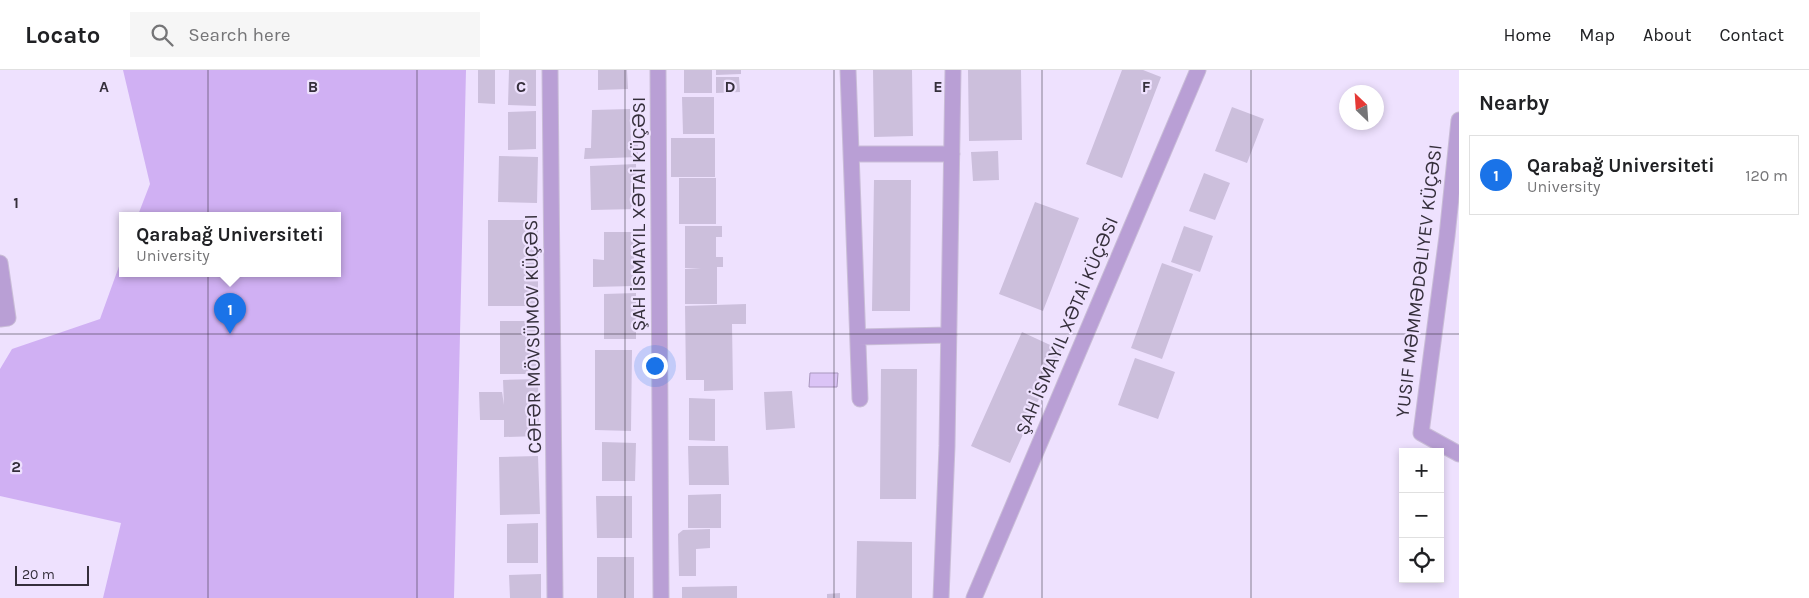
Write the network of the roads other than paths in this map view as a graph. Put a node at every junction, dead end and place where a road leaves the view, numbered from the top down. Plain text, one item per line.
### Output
1 (550, 70) edge
2 (658, 70) edge
3 (848, 70) edge
4 (953, 70) edge
5 (1198, 70) edge
6 (1459, 120) edge
7 (851, 154) junction
8 (952, 154) junction
9 (0, 263) edge
10 (0, 319) edge
11 (949, 335) junction
12 (858, 337) junction
13 (860, 399) dead end
14 (1459, 454) edge
15 (555, 598) edge
16 (661, 598) edge
17 (941, 598) edge
18 (974, 598) edge

1 - 15 street, CƏFƏR MÖVSÜMOV KÜÇƏSI
2 - 16 street, ŞAH İSMAYIL XƏTAİ KÜÇƏSI
3 - 7 street
4 - 8 street
5 - 18 street, ŞAH İSMAYIL XƏTAİ KÜÇƏSI
6 - 14 street, YUSIF MƏMMƏDƏLIYEV KÜÇƏSI
7 - 8 street
7 - 12 street
8 - 11 street
9 - 10 street
11 - 12 street
11 - 17 street
12 - 13 street

